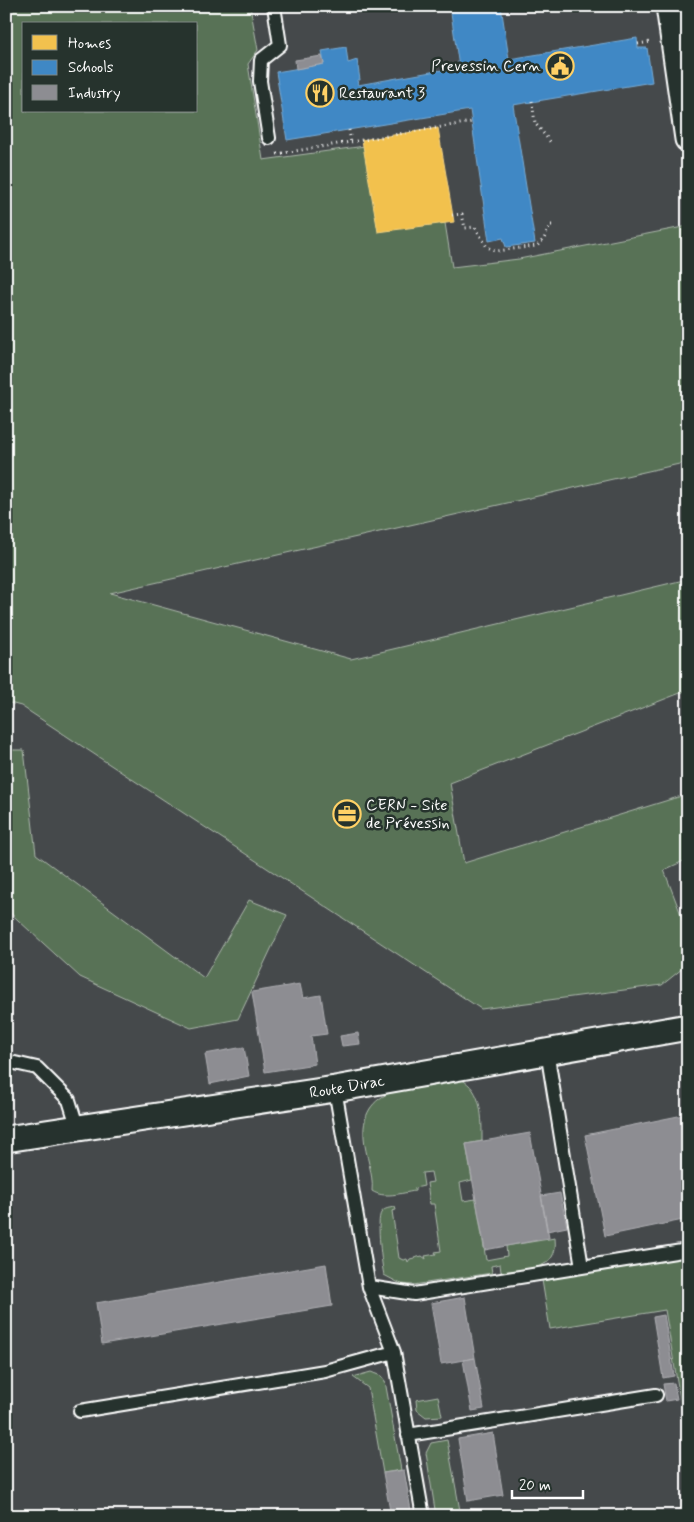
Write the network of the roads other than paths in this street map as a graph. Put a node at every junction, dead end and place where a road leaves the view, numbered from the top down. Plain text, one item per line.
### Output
1 (274, 6) edge
2 (669, 6) edge
3 (269, 138) road end
4 (688, 139) edge
5 (688, 1027) edge
6 (547, 1051) junction
7 (6, 1061) edge
8 (335, 1089) junction
9 (78, 1129) junction
10 (6, 1140) edge
11 (688, 1250) edge
12 (582, 1267) junction
13 (369, 1288) junction
14 (394, 1352) junction
15 (656, 1395) dead end
16 (80, 1411) dead end
17 (408, 1435) junction
18 (423, 1516) edge

1 - 3 lane
2 - 4 street
5 - 6 street, Route Dirac
6 - 8 street, Route Dirac
6 - 12 lane
7 - 9 lane
8 - 9 street, Route Dirac
8 - 13 lane
9 - 10 street, Route Dirac
11 - 12 lane
12 - 13 lane
13 - 14 lane
14 - 16 lane
14 - 17 lane
15 - 17 lane
17 - 18 lane

